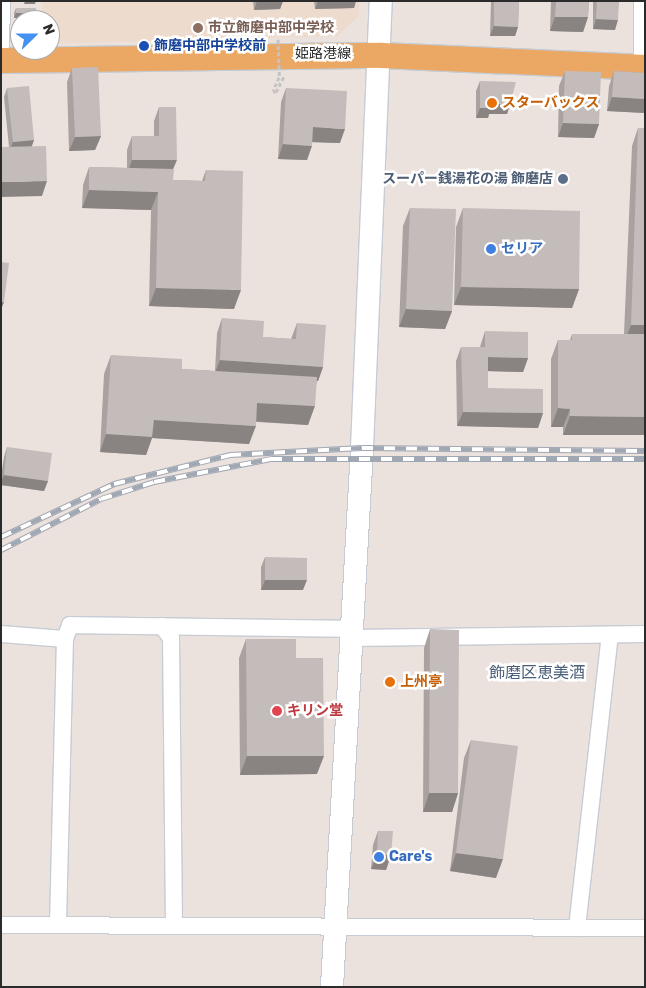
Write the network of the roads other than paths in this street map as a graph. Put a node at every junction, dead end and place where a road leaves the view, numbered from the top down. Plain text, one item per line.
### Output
1 (2, 1) edge
2 (380, 1) edge
3 (642, 1) edge
4 (1, 46) edge
5 (381, 54) junction
6 (1, 60) edge
7 (643, 67) edge
8 (162, 626) junction
9 (1, 634) edge
10 (353, 634) junction
11 (645, 634) edge
12 (610, 635) junction
13 (66, 640) junction
14 (58, 924) junction
15 (174, 924) junction
16 (1, 925) edge
17 (335, 925) junction
18 (578, 928) junction
19 (645, 928) edge
20 (332, 987) edge

1 - 4 street
2 - 5 street
3 - 7 street
5 - 6 main road, 姫路港線
5 - 7 main road, 姫路港線
5 - 10 street
8 - 10 street
8 - 13 street
8 - 15 street
9 - 13 street
10 - 12 street
10 - 17 street
11 - 12 street
12 - 18 street
13 - 14 street
14 - 15 street
14 - 16 street
15 - 17 street
17 - 18 street
17 - 20 street
18 - 19 street

